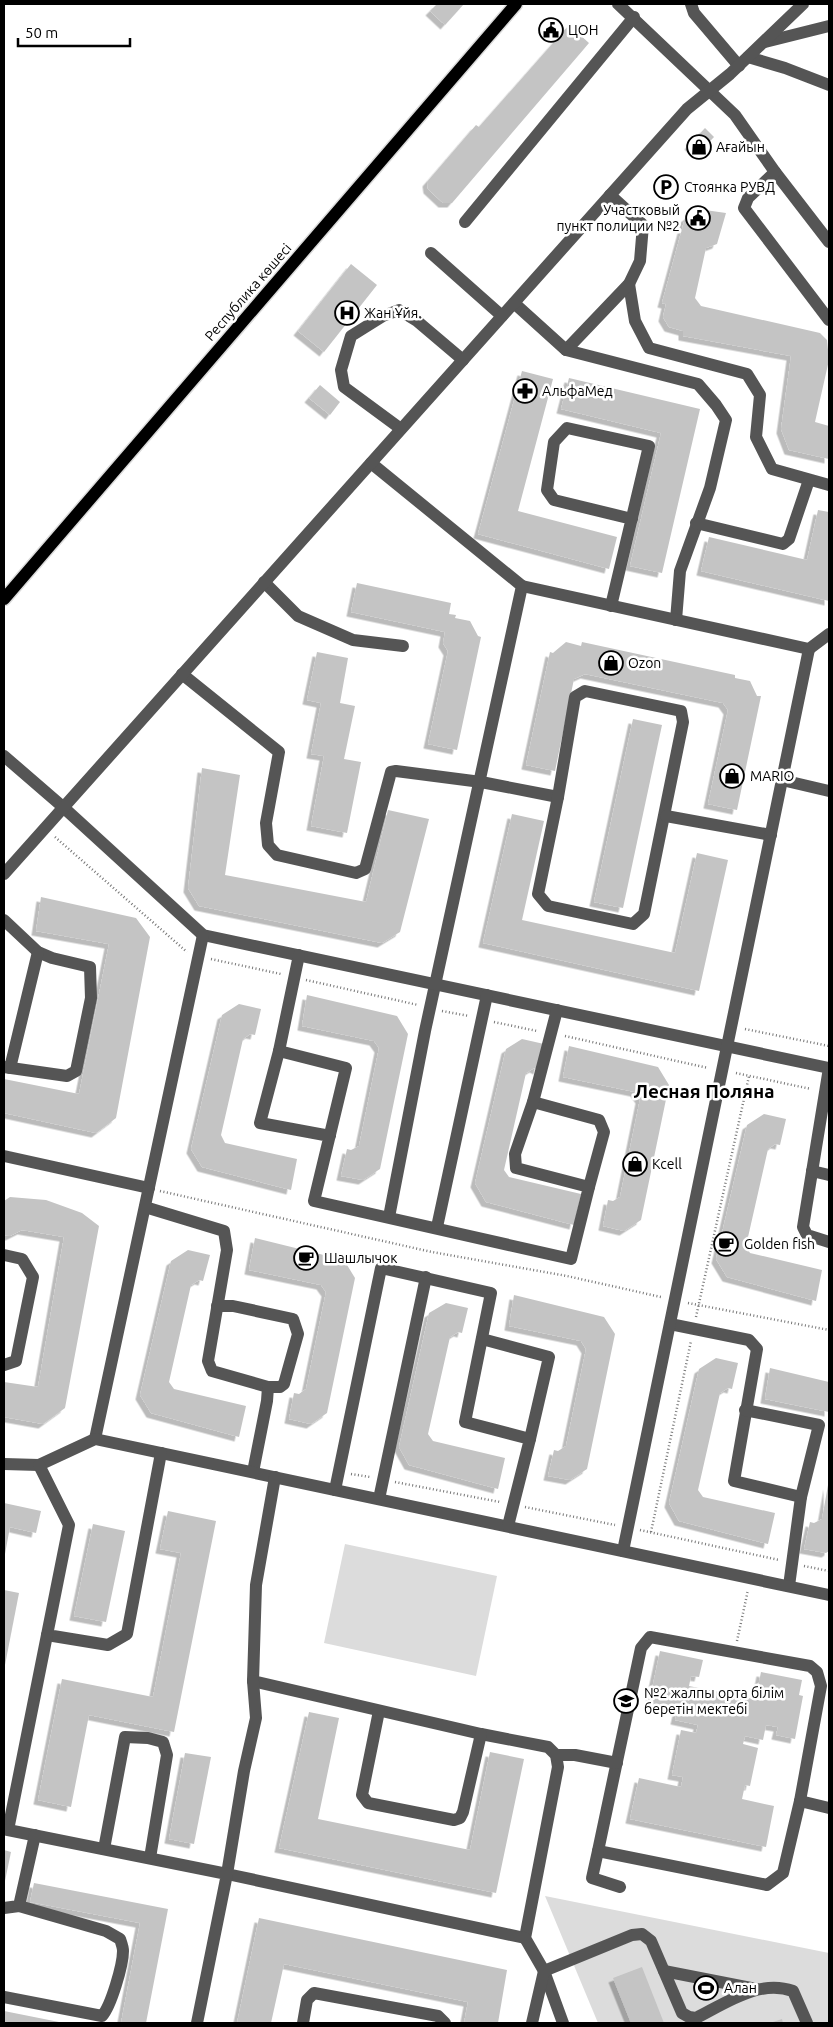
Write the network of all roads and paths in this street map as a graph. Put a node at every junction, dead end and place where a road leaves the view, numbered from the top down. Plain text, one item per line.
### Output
1 (516, 4) edge
2 (618, 4) edge
3 (691, 4) edge
4 (803, 4) edge
5 (634, 17) junction
6 (829, 26) edge
7 (763, 42) junction
8 (743, 61) junction
9 (829, 86) edge
10 (710, 90) junction
11 (775, 172) junction
12 (610, 195) junction
13 (465, 222) dead end
14 (829, 242) edge
15 (432, 253) dead end
16 (629, 284) junction
17 (514, 303) junction
18 (502, 316) junction
19 (829, 320) edge
20 (566, 350) junction
21 (463, 360) junction
22 (401, 429) junction
23 (371, 463) junction
24 (808, 480) junction
25 (829, 485) edge
26 (632, 520) junction
27 (696, 523) junction
28 (264, 582) junction
29 (522, 586) junction
30 (4, 599) edge
31 (611, 606) junction
32 (676, 620) junction
33 (829, 634) edge
34 (403, 646) dead end
35 (809, 650) junction
36 (182, 674) junction
37 (4, 756) edge
38 (782, 780) junction
39 (480, 782) junction
40 (829, 791) edge
41 (558, 797) junction
42 (63, 807) junction
43 (666, 816) junction
44 (771, 835) junction
45 (4, 874) edge
46 (4, 920) edge
47 (203, 935) junction
48 (38, 952) junction
49 (299, 956) junction
50 (436, 984) junction
51 (487, 995) junction
52 (557, 1010) junction
53 (732, 1026) junction
54 (727, 1046) junction
55 (829, 1046) edge
56 (278, 1051) junction
57 (7, 1068) edge
58 (829, 1068) edge
59 (748, 1076) dead end
60 (533, 1102) junction
61 (330, 1136) junction
62 (4, 1156) edge
63 (812, 1171) junction
64 (829, 1175) edge
65 (589, 1187) junction
66 (149, 1188) junction
67 (145, 1207) junction
68 (389, 1217) junction
69 (437, 1227) junction
70 (829, 1242) edge
71 (4, 1255) edge
72 (426, 1277) junction
73 (675, 1300) junction
74 (699, 1305) junction
75 (217, 1306) junction
76 (670, 1324) junction
77 (694, 1329) junction
78 (829, 1330) edge
79 (482, 1339) junction
80 (4, 1365) edge
81 (268, 1386) junction
82 (745, 1410) junction
83 (96, 1439) junction
84 (530, 1439) junction
85 (161, 1452) junction
86 (4, 1464) edge
87 (39, 1464) junction
88 (339, 1471) junction
89 (253, 1472) junction
90 (275, 1477) junction
91 (383, 1480) junction
92 (335, 1490) junction
93 (801, 1497) junction
94 (379, 1499) junction
95 (513, 1505) junction
96 (508, 1526) junction
97 (628, 1527) junction
98 (651, 1532) junction
99 (623, 1551) junction
100 (792, 1563) junction
101 (829, 1571) edge
102 (750, 1578) junction
103 (789, 1586) junction
104 (829, 1595) edge
105 (47, 1635) junction
106 (735, 1652) junction
107 (253, 1681) junction
108 (379, 1711) junction
109 (480, 1734) junction
110 (556, 1755) junction
111 (617, 1764) junction
112 (800, 1801) junction
113 (829, 1808) edge
114 (6, 1829) edge
115 (35, 1835) junction
116 (104, 1849) junction
117 (598, 1851) junction
118 (150, 1858) junction
119 (227, 1874) junction
120 (620, 1886) dead end
121 (19, 1906) junction
122 (4, 1908) edge
123 (525, 1938) junction
124 (544, 1971) junction
125 (664, 1971) junction
126 (756, 1989) junction
127 (4, 1996) edge
128 (108, 2009) junction
129 (104, 2023) edge
130 (197, 2023) edge
131 (303, 2023) edge
132 (445, 2023) edge
133 (532, 2023) edge
134 (563, 2023) edge
135 (807, 2023) edge

1 - 30 main road, Республика көшесі
2 - 5 street
3 - 8 street
4 - 7 street
5 - 10 street
5 - 13 street
6 - 7 street
7 - 8 street
8 - 9 street
8 - 10 street
10 - 11 street
10 - 12 street
11 - 14 street
11 - 19 street
12 - 16 street
12 - 17 street
15 - 18 street
16 - 20 street
16 - 24 street
17 - 18 street
17 - 20 street
18 - 21 street
20 - 27 street
21 - 22 street
21 - 22 street
22 - 23 street
23 - 28 street
23 - 29 street
24 - 25 street
24 - 27 street
26 - 26 street
26 - 31 street
27 - 32 street
28 - 34 street
28 - 36 street
29 - 31 street
29 - 39 street
31 - 32 street
32 - 35 street
33 - 35 street
35 - 38 street
36 - 39 street
36 - 42 street
37 - 42 street
38 - 40 street
38 - 44 street
39 - 41 street
39 - 50 street
41 - 43 street
41 - 43 street
42 - 45 street
42 - 47 street
43 - 44 street
44 - 53 street
46 - 48 street
47 - 49 street
47 - 66 street
48 - 57 street
48 - 57 street
49 - 50 street
49 - 56 street
50 - 51 street
50 - 68 street
51 - 52 street
51 - 69 street
52 - 54 street
52 - 60 street
53 - 54 street
53 - 55 path
54 - 58 street
54 - 73 street
56 - 61 street
56 - 61 street
58 - 63 street
59 - 74 path
60 - 65 street
60 - 65 street
61 - 68 street
62 - 66 street
63 - 64 street
63 - 70 street
65 - 69 street
66 - 67 street
66 - 73 path
67 - 75 street
67 - 83 street
68 - 69 street
71 - 80 street
72 - 79 street
72 - 88 street
72 - 91 street
73 - 74 path
73 - 76 street
74 - 77 path
74 - 78 path
75 - 81 street
75 - 81 street
76 - 77 street
76 - 97 street
77 - 82 street
77 - 98 path
79 - 84 street
79 - 84 street
81 - 89 street
82 - 93 street
82 - 93 street
83 - 85 street
83 - 87 street
84 - 95 street
85 - 89 street
85 - 105 street
86 - 87 street
87 - 105 street
88 - 91 path
88 - 92 street
89 - 90 street
90 - 92 street
90 - 107 street
91 - 94 street
91 - 95 path
92 - 94 street
93 - 100 street
94 - 96 street
95 - 96 street
95 - 97 path
96 - 99 street
97 - 98 path
97 - 99 street
98 - 100 path
99 - 102 street
100 - 101 path
100 - 103 street
102 - 103 street
102 - 106 path
103 - 104 street
105 - 114 street
106 - 111 street
106 - 112 street
107 - 108 street
107 - 119 street
108 - 109 street
108 - 109 street
109 - 110 street
110 - 111 street
110 - 123 street
111 - 117 street
112 - 113 street
112 - 117 street
114 - 115 street
115 - 116 street
115 - 121 street
116 - 118 street
116 - 118 street
117 - 120 street
118 - 119 street
119 - 123 street
119 - 130 street
121 - 122 street
121 - 128 street
123 - 124 street
124 - 125 street
124 - 133 street
124 - 134 street
125 - 126 street
125 - 126 street
126 - 135 street
127 - 128 street
128 - 129 street
131 - 132 street

